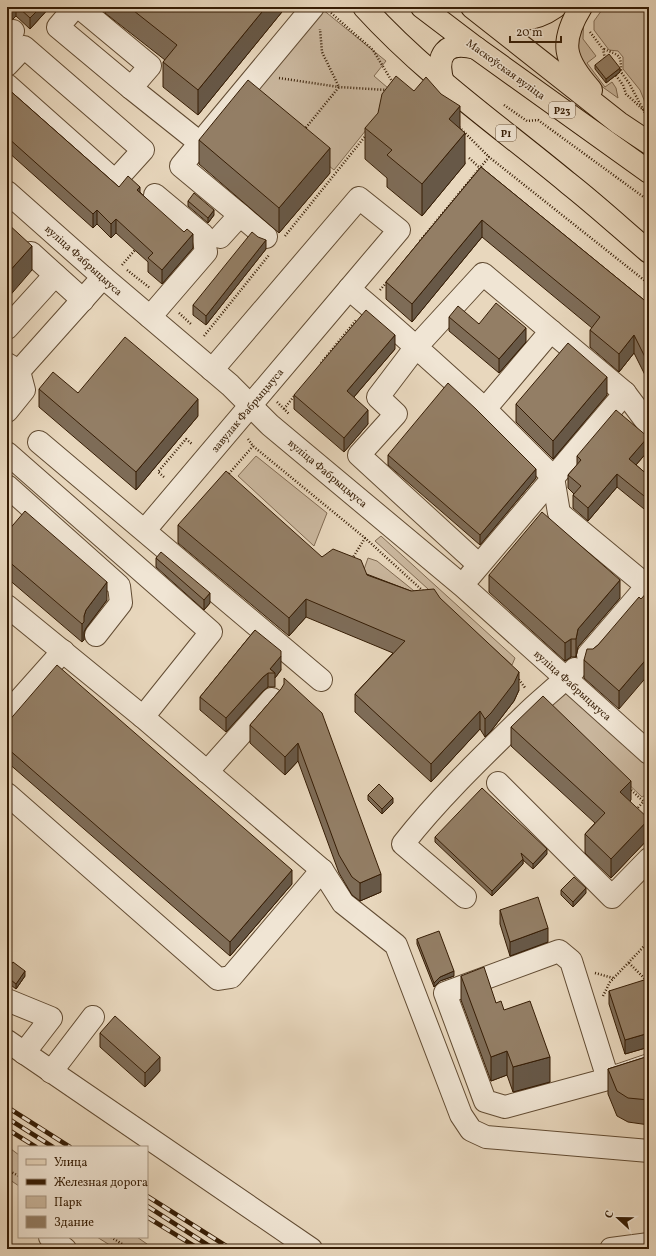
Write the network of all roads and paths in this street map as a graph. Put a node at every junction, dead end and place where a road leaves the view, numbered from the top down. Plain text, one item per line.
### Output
1 (75, 7) edge
2 (79, 7) edge
3 (364, 7) edge
4 (422, 7) edge
5 (472, 7) edge
6 (556, 7) edge
7 (581, 7) edge
8 (321, 14) edge
9 (591, 26) dead end
10 (476, 48) junction
11 (603, 49) junction
12 (608, 55) edge
13 (605, 62) edge
14 (7, 65) edge
15 (617, 66) edge
16 (621, 72) junction
17 (256, 75) junction
18 (607, 77) edge
19 (443, 83) junction
20 (393, 84) edge
21 (7, 85) edge
22 (339, 87) junction
23 (131, 88) junction
24 (390, 90) edge
25 (501, 102) dead end
26 (645, 113) junction
27 (649, 115) edge
28 (452, 120) edge
29 (619, 123) junction
30 (369, 132) edge
31 (298, 136) edge
32 (200, 143) junction
33 (649, 143) edge
34 (489, 157) junction
35 (469, 158) dead end
36 (480, 168) junction
37 (649, 172) edge
38 (155, 195) dead end
39 (9, 198) edge
40 (649, 201) edge
41 (240, 215) junction
42 (220, 237) dead end
43 (273, 243) junction
44 (418, 244) edge
45 (135, 250) edge
46 (649, 252) edge
47 (31, 253) edge
48 (122, 265) dead end
49 (55, 275) junction
50 (103, 277) junction
51 (388, 280) edge
52 (649, 284) edge
53 (349, 289) junction
54 (83, 300) junction
55 (368, 305) junction
56 (150, 317) junction
57 (7, 328) edge
58 (551, 331) junction
59 (204, 336) dead end
60 (416, 347) junction
61 (319, 366) edge
62 (13, 368) edge
63 (212, 370) junction
64 (299, 391) edge
65 (625, 393) junction
66 (251, 405) junction
67 (284, 409) dead end
68 (484, 409) junction
69 (7, 411) edge
70 (649, 425) edge
71 (39, 442) dead end
72 (192, 444) dead end
73 (167, 453) edge
74 (7, 454) edge
75 (171, 457) junction
76 (164, 477) dead end
77 (553, 477) junction
78 (232, 483) edge
79 (7, 486) edge
80 (146, 530) junction
81 (365, 538) junction
82 (479, 564) junction
83 (350, 566) edge
84 (648, 585) edge
85 (464, 587) junction
86 (423, 591) edge
87 (7, 606) edge
88 (96, 636) dead end
89 (64, 651) junction
90 (576, 668) junction
91 (511, 672) edge
92 (321, 680) dead end
93 (272, 698) edge
94 (538, 703) junction
95 (7, 714) edge
96 (143, 717) junction
97 (649, 753) edge
98 (207, 772) junction
99 (498, 783) dead end
100 (626, 786) edge
101 (7, 794) edge
102 (643, 802) junction
103 (649, 803) edge
104 (633, 813) edge
105 (649, 859) edge
106 (322, 870) junction
107 (465, 897) dead end
108 (649, 941) edge
109 (629, 963) junction
110 (647, 988) junction
111 (640, 990) edge
112 (649, 994) edge
113 (610, 998) edge
114 (7, 1000) edge
115 (93, 1017) dead end
116 (16, 1047) edge
117 (649, 1065) edge
118 (51, 1072) junction
119 (608, 1079) junction
120 (649, 1151) edge
121 (7, 1170) edge
122 (18, 1176) edge
123 (51, 1238) edge
124 (113, 1238) edge
125 (649, 1244) edge
126 (65, 1249) edge
127 (130, 1249) edge
128 (311, 1249) edge
129 (613, 1249) edge

1 - 23 street
2 - 23 street
3 - 19 main road, Р1
4 - 10 main road, Маскоўская вуліца / Р23
5 - 6 main road
5 - 29 main road, Р23
7 - 29 main road
8 - 17 street
8 - 20 path
8 - 22 path
9 - 11 path
10 - 19 main road
10 - 37 main road, Маскоўская вуліца / Р23
11 - 12 path
11 - 13 path
11 - 16 path
14 - 21 street
15 - 16 path
16 - 26 path
17 - 22 path
17 - 32 street
18 - 26 path
19 - 46 main road, Р1
22 - 24 path
22 - 31 path
23 - 32 street
25 - 40 path
26 - 27 path
28 - 34 path
29 - 33 main road, Р23
30 - 43 path
32 - 41 street
34 - 36 path
34 - 52 path
35 - 36 path
36 - 44 path
38 - 56 street
39 - 50 street, вуліца Фабрыцыуса
41 - 42 street
41 - 43 street
43 - 59 path
45 - 48 path
47 - 49 street
49 - 54 street
49 - 57 street
50 - 54 street
50 - 56 street, вуліца Фабрыцыуса
51 - 55 path
53 - 55 street
53 - 63 street, завулак Фабрыцыуса
53 - 66 street, завулак Фабрыцыуса
54 - 62 street
55 - 60 street
55 - 61 path
56 - 63 street, вуліца Фабрыцыуса
58 - 60 street
58 - 65 street
58 - 68 street
60 - 68 street
60 - 82 street
62 - 69 street
63 - 66 street, вуліца Фабрыцыуса
64 - 67 path
65 - 70 street
65 - 77 street
66 - 80 street, завулак Фабрыцыуса
66 - 85 street, вуліца Фабрыцыуса
68 - 77 street
71 - 80 street
72 - 75 path
73 - 75 path
74 - 96 street
75 - 76 path
77 - 82 street
77 - 84 street
78 - 81 path
79 - 88 street
80 - 92 street
81 - 83 path
81 - 86 path
82 - 85 street
84 - 90 street
85 - 90 street, вуліца Фабрыцыуса
87 - 89 street
89 - 95 street
89 - 96 street
90 - 94 street
90 - 97 street, вуліца Фабрыцыуса
91 - 94 path
93 - 98 street
94 - 107 street
96 - 98 street
98 - 106 street
99 - 105 street
100 - 102 path
101 - 106 street
102 - 103 path
102 - 104 path
106 - 120 street
108 - 109 path
109 - 110 path
109 - 113 path
110 - 111 path
110 - 112 path
114 - 116 street
115 - 118 street
116 - 118 street
117 - 119 street
118 - 128 street
119 - 119 street
121 - 122 path
123 - 126 street
124 - 127 path
125 - 129 street

